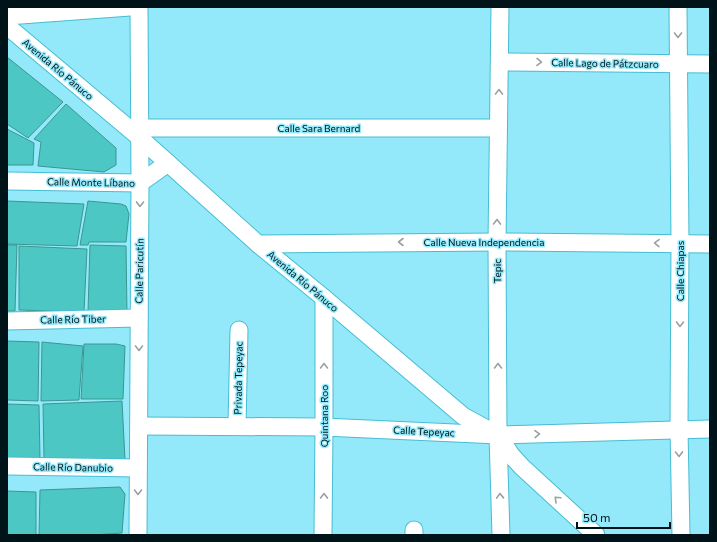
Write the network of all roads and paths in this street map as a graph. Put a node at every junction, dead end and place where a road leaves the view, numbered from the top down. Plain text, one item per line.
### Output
1 (130, 7) edge
2 (139, 7) edge
3 (500, 7) edge
4 (678, 7) edge
5 (7, 16) edge
6 (7, 26) edge
7 (500, 62) junction
8 (678, 64) junction
9 (710, 64) edge
10 (498, 128) junction
11 (139, 133) junction
12 (168, 163) junction
13 (7, 181) edge
14 (140, 183) junction
15 (497, 242) junction
16 (258, 244) junction
17 (680, 244) junction
18 (710, 244) edge
19 (324, 298) junction
20 (138, 318) junction
21 (7, 321) edge
22 (239, 330) dead end
23 (138, 426) junction
24 (237, 426) junction
25 (324, 426) junction
26 (679, 429) junction
27 (710, 429) edge
28 (498, 435) junction
29 (7, 466) edge
30 (138, 468) junction
31 (138, 535) edge
32 (323, 535) edge
33 (501, 535) edge
34 (596, 535) edge
35 (681, 535) edge

1 - 5 street
2 - 11 street, Calle Paricutín
3 - 7 street, Tepic
4 -> 8 street, Calle Chiapas
6 - 11 street, Avenida Río Pánuco
7 -> 8 street, Calle Lago de Pátzcuaro
10 -> 7 street, Tepic
8 - 9 street, Calle Lago de Pátzcuaro
8 - 17 street, Calle Chiapas
10 - 11 street, Calle Sara Bernard
15 -> 10 street, Tepic
11 - 12 street, Avenida Río Pánuco
11 - 14 street, Calle Paricutín
12 - 14 street, Calle Monte Líbano
12 - 16 street, Avenida Río Pánuco
13 - 14 street, Calle Monte Líbano
14 -> 20 street, Calle Paricutín
15 -> 16 street, Calle Nueva Independencia
17 -> 15 street, Calle Nueva Independencia
28 -> 15 street, Tepic
16 - 19 street, Avenida Río Pánuco
17 - 18 street, Calle Nueva Independencia
17 -> 26 street, Calle Chiapas
25 -> 19 street, Quintana Roo
19 - 28 street, Avenida Río Pánuco
20 - 21 street, Calle Río Tiber
20 -> 23 street, Calle Paricutín
22 - 24 street, Privada Tepeyac
23 - 24 street, Calle Tepeyac
23 - 30 street, Calle Paricutín
24 - 25 street, Calle Tepeyac
25 - 28 street, Calle Tepeyac
32 -> 25 street, Quintana Roo
26 - 27 street, Calle Tepeyac
28 -> 26 street, Calle Tepeyac
26 -> 35 street, Calle Chiapas
33 -> 28 street, Tepic
34 -> 28 street, Avenida Río Pánuco
29 - 30 street, Calle Río Danubio
30 -> 31 street, Calle Paricutín

